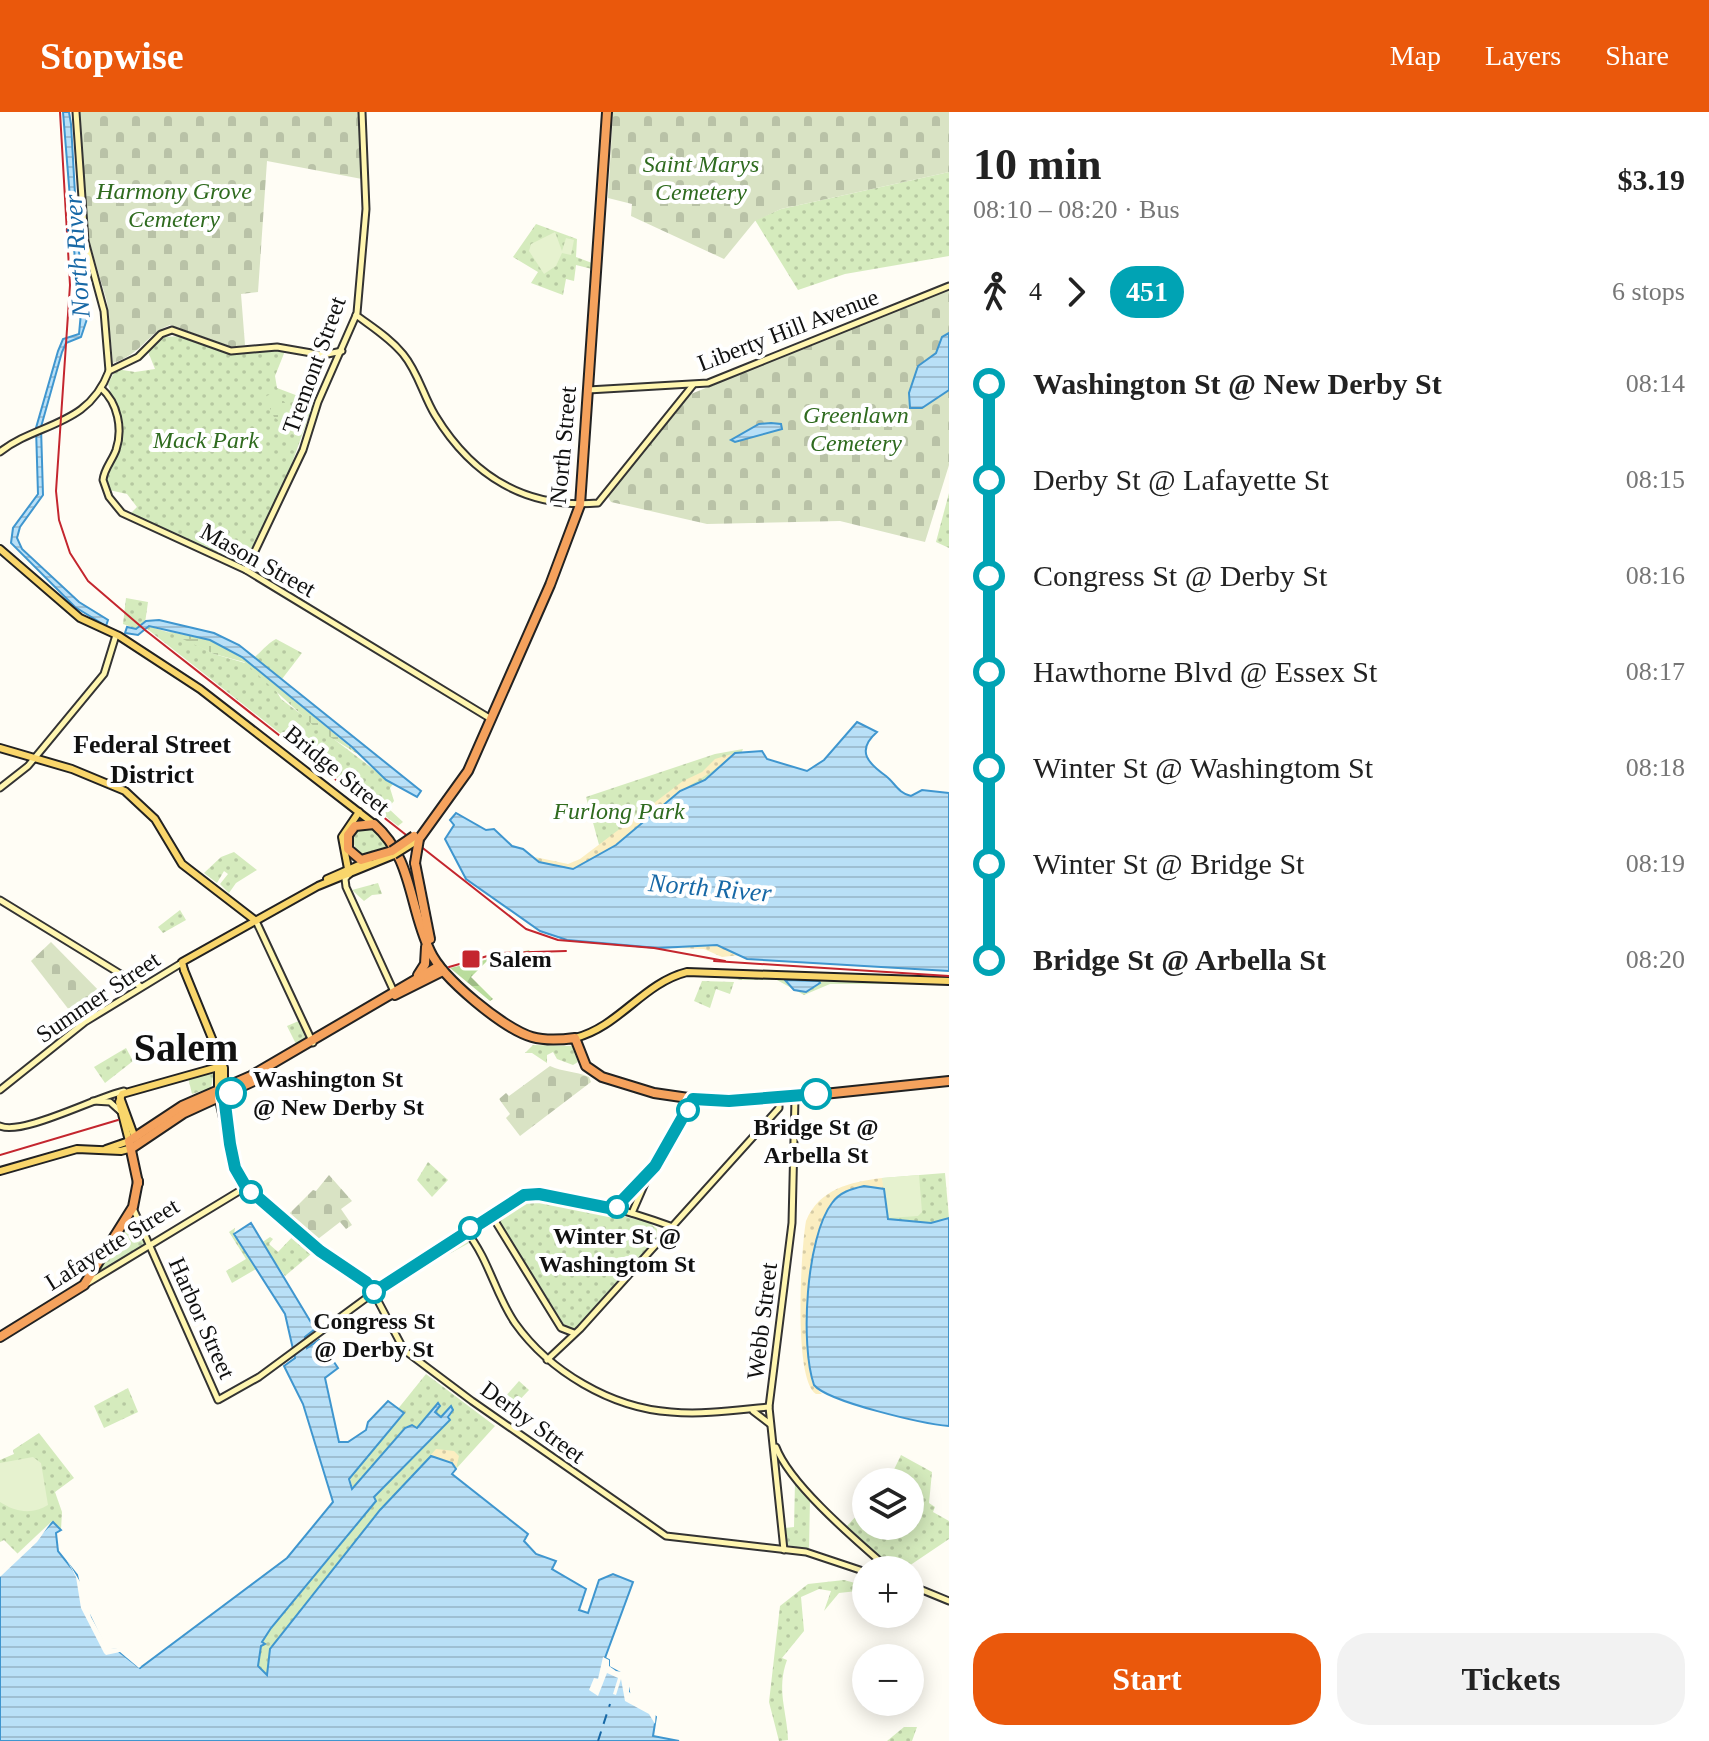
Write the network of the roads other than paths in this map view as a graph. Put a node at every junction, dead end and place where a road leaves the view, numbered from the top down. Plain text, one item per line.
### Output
1 (76, 112) edge
2 (362, 112) edge
3 (607, 112) edge
4 (949, 286) edge
5 (356, 315) junction
6 (343, 351) junction
7 (109, 371) junction
8 (693, 385) junction
9 (101, 388) junction
10 (588, 390) junction
11 (3, 450) edge
12 (580, 505) junction
13 (0, 549) edge
14 (246, 570) junction
15 (116, 635) junction
16 (492, 719) junction
17 (0, 748) edge
18 (35, 758) junction
19 (0, 788) edge
20 (347, 802) junction
21 (361, 814) junction
22 (374, 824) junction
23 (351, 825) junction
24 (417, 838) junction
25 (348, 849) junction
26 (393, 853) junction
27 (371, 860) junction
28 (351, 870) junction
29 (0, 900) edge
30 (241, 909) junction
31 (256, 921) junction
32 (235, 933) junction
33 (424, 934) junction
34 (185, 966) junction
35 (439, 966) junction
36 (949, 981) edge
37 (409, 982) junction
38 (140, 986) junction
39 (395, 995) junction
40 (575, 1038) junction
41 (313, 1043) junction
42 (215, 1047) junction
43 (218, 1067) junction
44 (949, 1081) edge
45 (0, 1090) edge
46 (221, 1093) junction
47 (116, 1096) junction
48 (795, 1097) junction
49 (779, 1098) junction
50 (693, 1099) junction
51 (88, 1102) junction
52 (121, 1112) junction
53 (0, 1126) edge
54 (133, 1143) junction
55 (0, 1171) edge
56 (649, 1173) junction
57 (246, 1187) junction
58 (133, 1207) junction
59 (614, 1209) junction
60 (632, 1213) junction
61 (492, 1216) junction
62 (656, 1222) junction
63 (671, 1229) junction
64 (466, 1231) junction
65 (661, 1240) junction
66 (149, 1245) junction
67 (84, 1285) junction
68 (374, 1292) junction
69 (574, 1333) junction
70 (0, 1337) edge
71 (547, 1360) junction
72 (769, 1407) junction
73 (749, 1410) junction
74 (770, 1425) junction
75 (775, 1446) junction
76 (784, 1550) junction
77 (875, 1556) edge
78 (852, 1567) edge
79 (924, 1591) edge
80 (949, 1601) edge

1 - 7 street
2 - 5 street, Tremont Street
3 - 10 highway, North Street
4 - 8 street, Liberty Hill Avenue
5 - 6 street, Tremont Street
5 - 12 street
6 - 7 street
6 - 14 street, Tremont Street
7 - 9 street
8 - 10 street, Liberty Hill Avenue
8 - 12 street
9 - 11 street
9 - 14 street, Mason Street
10 - 12 highway, North Street
12 - 16 highway, North Street
13 - 15 main road, Bridge Street
14 - 16 street, Mason Street
15 - 18 street
15 - 20 main road, Bridge Street
16 - 24 highway, North Street
17 - 18 main road
18 - 19 street
18 - 30 main road
20 - 21 main road, Bridge Street
20 - 23 main road
21 - 22 main road, Bridge Street
21 - 23 main road
22 - 23 highway
22 - 33 highway, Bridge Street
23 - 25 highway
23 - 28 main road
24 - 26 highway, North Street, bridge
24 - 35 highway, bridge
25 - 27 highway
25 - 28 main road
26 - 27 highway, North Street
26 - 28 main road, North Street
27 - 28 main road, North Street
28 - 31 main road, North Street
28 - 39 street
29 - 38 street
30 - 31 main road
30 - 32 main road
31 - 32 main road, Summer Street
31 - 41 street
32 - 34 main road, Summer Street
33 - 35 highway, Bridge Street
33 - 37 highway
34 - 38 street, Summer Street
34 - 42 main road
35 - 37 highway
35 - 39 highway
35 - 40 highway, Bridge Street
36 - 40 main road
37 - 39 highway
38 - 45 street, Summer Street
39 - 41 highway
40 - 50 highway
41 - 46 highway
42 - 43 main road
42 - 46 main road
43 - 46 main road
43 - 47 main road
44 - 48 highway
46 - 54 highway
46 - 57 street
47 - 51 street
47 - 52 main road
47 - 54 main road
48 - 49 highway
48 - 72 street, Webb Street
49 - 50 highway
49 - 63 street
50 - 56 street
51 - 52 street
51 - 53 street
52 - 54 main road
54 - 55 main road
54 - 58 highway
56 - 59 street
56 - 60 street
57 - 66 street, Lafayette Street
57 - 68 street, Derby Street
58 - 66 street, Harbor Street
58 - 67 highway
59 - 60 street
59 - 61 street
60 - 62 street
61 - 64 street
61 - 69 street
62 - 63 street
62 - 65 street
63 - 65 street
64 - 68 street
64 - 71 street
65 - 69 street
66 - 67 street, Lafayette Street
66 - 68 street, Harbor Street
67 - 70 highway, Lafayette Street
68 - 76 street, Derby Street
69 - 71 street
71 - 73 street
72 - 73 street
72 - 74 street, Webb Street
73 - 74 street
74 - 75 street, Webb Street
75 - 76 street, Webb Street
75 - 77 street
76 - 78 street, Derby Street
79 - 80 street

